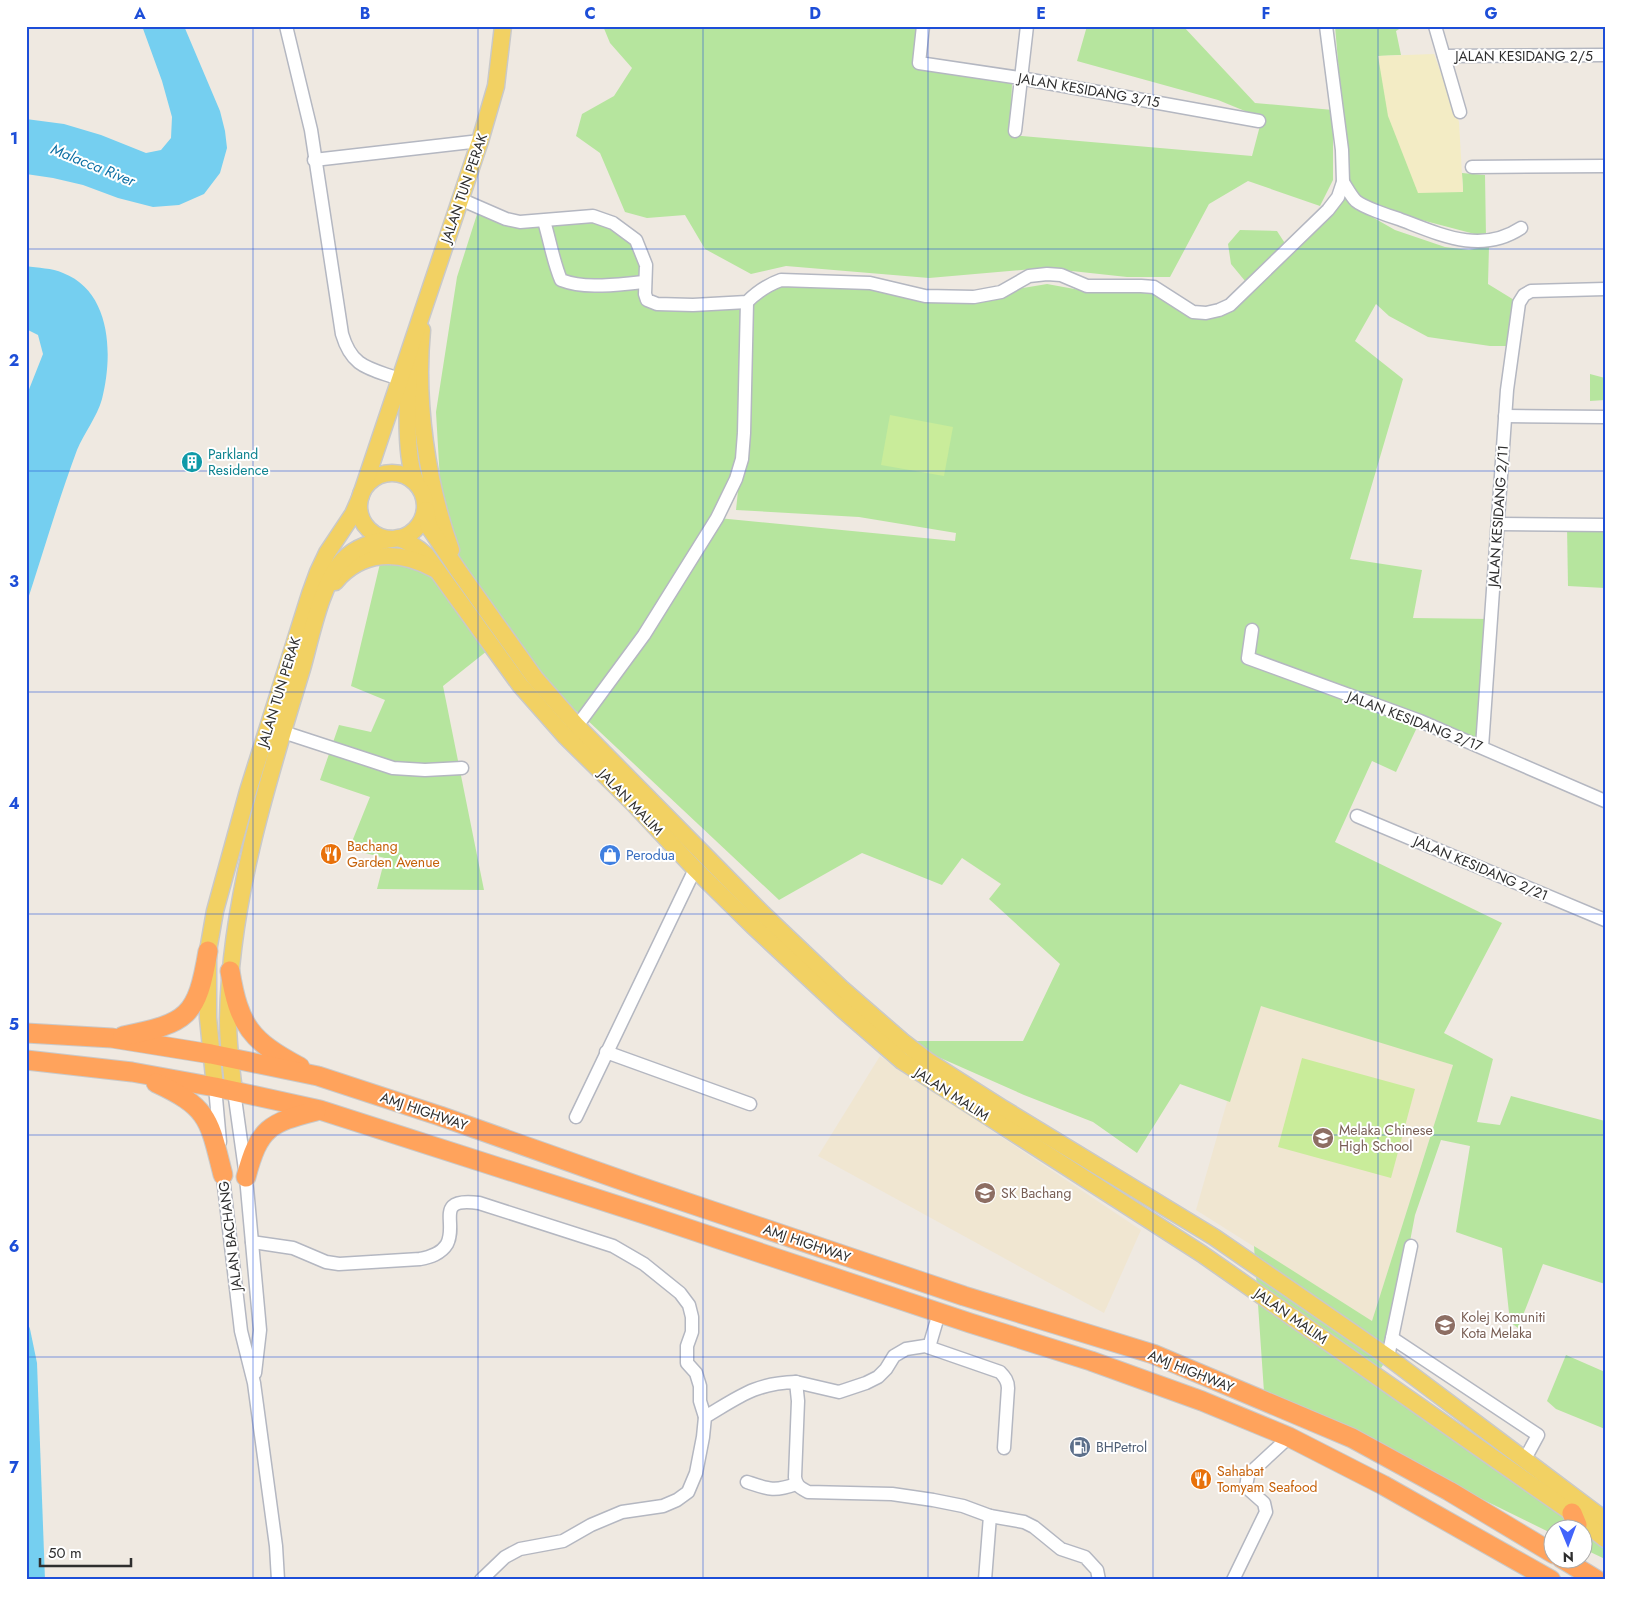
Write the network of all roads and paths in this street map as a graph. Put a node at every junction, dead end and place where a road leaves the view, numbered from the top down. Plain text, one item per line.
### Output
1 (286, 26) edge
2 (503, 26) edge
3 (923, 26) edge
4 (1027, 26) edge
5 (1326, 26) edge
6 (1435, 26) edge
7 (1605, 55) edge
8 (1444, 56) junction
9 (1020, 78) junction
10 (1460, 112) dead end
11 (1259, 121) dead end
12 (1015, 131) dead end
13 (480, 141) junction
14 (314, 160) junction
15 (1605, 166) edge
16 (1472, 167) dead end
17 (1343, 182) junction
18 (460, 199) junction
19 (544, 221) junction
20 (1521, 228) dead end
21 (645, 282) junction
22 (1605, 289) edge
23 (425, 301) junction
24 (747, 302) junction
25 (410, 347) junction
26 (399, 379) junction
27 (1506, 416) junction
28 (1605, 417) edge
29 (416, 482) junction
30 (360, 498) junction
31 (426, 510) junction
32 (1498, 524) junction
33 (1605, 525) edge
34 (394, 539) junction
35 (438, 571) junction
36 (460, 573) junction
37 (322, 600) junction
38 (1252, 630) dead end
39 (577, 726) junction
40 (283, 732) junction
41 (1482, 746) junction
42 (462, 768) dead end
43 (1605, 801) edge
44 (1357, 816) dead end
45 (695, 869) junction
46 (1605, 920) edge
47 (208, 951) junction
48 (230, 971) junction
49 (26, 1033) edge
50 (112, 1038) junction
51 (606, 1052) junction
52 (211, 1054) junction
53 (230, 1058) junction
54 (26, 1060) edge
55 (132, 1072) junction
56 (318, 1076) junction
57 (215, 1087) junction
58 (234, 1091) junction
59 (750, 1104) dead end
60 (320, 1110) junction
61 (576, 1117) dead end
62 (223, 1175) junction
63 (246, 1178) junction
64 (252, 1242) junction
65 (1411, 1246) dead end
66 (939, 1313) junction
67 (1392, 1338) junction
68 (929, 1348) junction
69 (1388, 1357) junction
70 (796, 1382) junction
71 (254, 1383) junction
72 (705, 1417) junction
73 (1289, 1437) junction
74 (1004, 1448) dead end
75 (1525, 1459) junction
76 (747, 1482) dead end
77 (796, 1484) junction
78 (990, 1516) junction
79 (1570, 1518) edge
80 (1605, 1520) edge
81 (1594, 1533) edge
82 (1605, 1539) edge
83 (1544, 1547) edge
84 (1577, 1568) edge
85 (278, 1580) edge
86 (481, 1580) edge
87 (985, 1580) edge
88 (1099, 1580) edge
89 (1233, 1580) edge
90 (1551, 1580) edge
91 (1597, 1580) edge

1 - 14 street
2 - 13 main road, JALAN TUN PERAK
3 - 9 street, JALAN KESIDANG 3/15
4 - 9 street
5 - 17 street
6 - 8 street
7 - 8 street, JALAN KESIDANG 2/5
8 - 10 street
9 - 11 street, JALAN KESIDANG 3/15
9 - 12 street
13 - 14 street
13 - 18 main road, JALAN TUN PERAK
14 - 26 street
15 - 16 street
17 - 20 street
17 - 24 street
18 - 19 street
18 - 23 main road, JALAN TUN PERAK
19 - 21 street
19 - 21 street
21 - 24 street
22 - 27 street, JALAN KESIDANG 2/11
23 - 25 main road, JALAN TUN PERAK
23 - 36 main road
24 - 39 street
25 - 26 main road, JALAN TUN PERAK
25 - 29 main road, JALAN TUN PERAK
26 - 30 main road, JALAN TUN PERAK
27 - 28 street
27 - 32 street, JALAN KESIDANG 2/11
29 - 30 main road
29 - 31 main road
30 - 34 main road
30 - 47 main road, JALAN TUN PERAK
31 - 34 main road
31 - 36 main road, JALAN MALIM
32 - 33 street
32 - 41 street, JALAN KESIDANG 2/11
34 - 35 main road, JALAN MALIM
34 - 37 main road, JALAN TUN PERAK
35 - 37 main road
35 - 45 main road, JALAN MALIM
36 - 39 main road, JALAN MALIM
37 - 40 main road, JALAN TUN PERAK
38 - 41 street, JALAN KESIDANG 2/17
39 - 69 main road, JALAN MALIM
40 - 42 street
40 - 48 main road, JALAN TUN PERAK
41 - 43 street, JALAN KESIDANG 2/17
44 - 46 street, JALAN KESIDANG 2/21
45 - 51 street
45 - 79 main road, JALAN MALIM
47 - 50 highway
47 - 52 main road, JALAN TUN PERAK
48 - 53 main road, JALAN TUN PERAK
48 - 56 highway
49 - 50 highway, AMJ HIGHWAY
50 - 52 highway, AMJ HIGHWAY
51 - 59 street
51 - 61 street
52 - 53 highway, AMJ HIGHWAY
52 - 57 main road, JALAN TUN PERAK
53 - 56 highway, AMJ HIGHWAY
53 - 58 main road, JALAN TUN PERAK
54 - 55 highway, AMJ HIGHWAY
55 - 57 highway, AMJ HIGHWAY
55 - 62 highway
56 - 83 highway, AMJ HIGHWAY
57 - 58 highway, AMJ HIGHWAY
57 - 62 street, JALAN BACHANG
58 - 60 highway, AMJ HIGHWAY
58 - 63 street, JALAN BACHANG
60 - 63 highway
60 - 66 highway, AMJ HIGHWAY
62 - 71 street, JALAN BACHANG
63 - 64 street, JALAN BACHANG
64 - 71 street, JALAN BACHANG
64 - 72 street
65 - 67 street
66 - 68 street
66 - 73 highway, AMJ HIGHWAY
67 - 69 street
67 - 75 street
68 - 70 street
68 - 74 street
69 - 75 main road, JALAN MALIM
70 - 72 street
70 - 77 street
71 - 85 street, JALAN BACHANG
72 - 86 street
73 - 89 street
73 - 90 highway, AMJ HIGHWAY
75 - 80 main road, JALAN MALIM
76 - 77 street
77 - 78 street
78 - 87 street
78 - 88 street
81 - 82 main road, JALAN MALIM
84 - 91 highway

